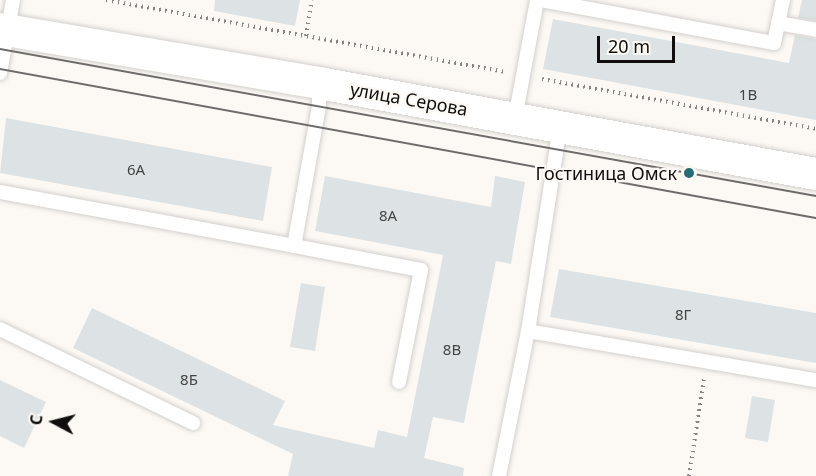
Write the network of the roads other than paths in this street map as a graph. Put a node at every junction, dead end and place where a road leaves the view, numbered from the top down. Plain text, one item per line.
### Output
1 (13, 0) edge
2 (539, 0) edge
3 (783, 0) edge
4 (575, 3) edge
5 (778, 22) junction
6 (4, 30) edge
7 (816, 30) edge
8 (0, 73) edge
9 (319, 83) junction
10 (515, 118) junction
11 (560, 127) junction
12 (816, 174) edge
13 (0, 192) edge
14 (294, 246) junction
15 (0, 329) edge
16 (528, 331) junction
17 (816, 380) edge
18 (399, 382) dead end
19 (193, 423) dead end
20 (499, 476) edge

1 - 6 lane
2 - 4 lane
2 - 10 lane
3 - 5 lane
4 - 5 lane
5 - 7 lane
6 - 8 lane
6 - 9 street, улица Серова
9 - 10 street, улица Серова
9 - 14 lane
10 - 11 street, улица Серова
11 - 12 street, улица Серова
11 - 16 lane
13 - 14 lane
14 - 18 lane
15 - 19 lane
16 - 17 lane
16 - 20 lane

